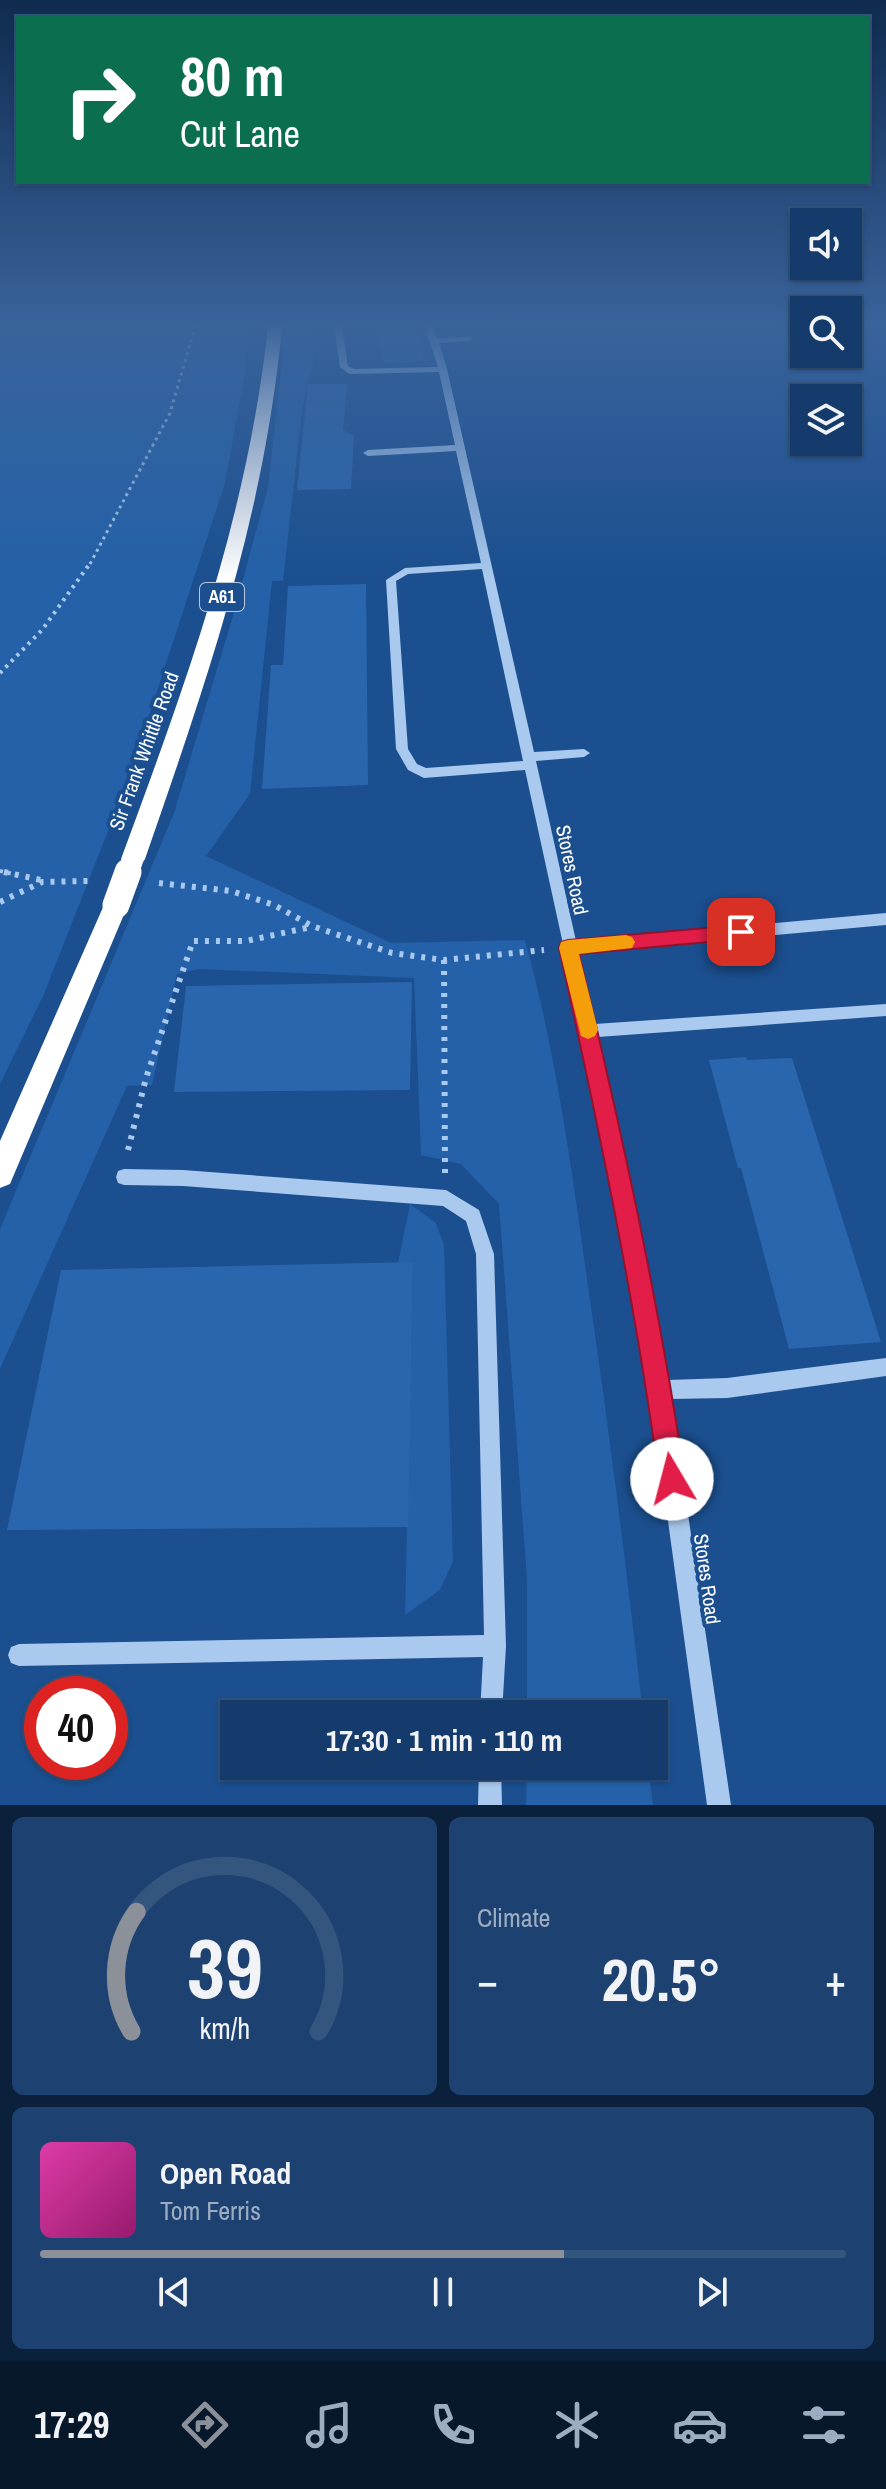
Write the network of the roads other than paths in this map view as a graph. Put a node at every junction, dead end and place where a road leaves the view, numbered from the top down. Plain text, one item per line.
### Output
1 (265, 411) edge
2 (452, 411) edge
3 (460, 448) junction
4 (368, 453) dead end
5 (487, 566) junction
6 (584, 753) dead end
7 (529, 761) junction
8 (886, 919) edge
9 (568, 948) junction
10 (886, 1010) edge
11 (589, 1031) junction
12 (0, 1174) edge
13 (124, 1177) road end
14 (886, 1367) edge
15 (660, 1390) junction
16 (495, 1646) junction
17 (19, 1655) dead end
18 (492, 1700) edge
19 (490, 1780) edge
20 (490, 1805) edge
21 (719, 1805) edge

1 - 12 highway, Sir Frank Whittle Road / A61, bridge
2 - 3 street, Stores Road
3 - 4 street
3 - 5 street, Stores Road
5 - 7 street, Stores Road
5 - 7 street
6 - 7 street
7 - 9 street, Stores Road
8 - 9 street
9 - 11 street, Stores Road
10 - 11 street
11 - 15 street, Stores Road
13 - 16 street
14 - 15 street
15 - 21 street, Stores Road
16 - 17 street
16 - 18 street
19 - 20 street

